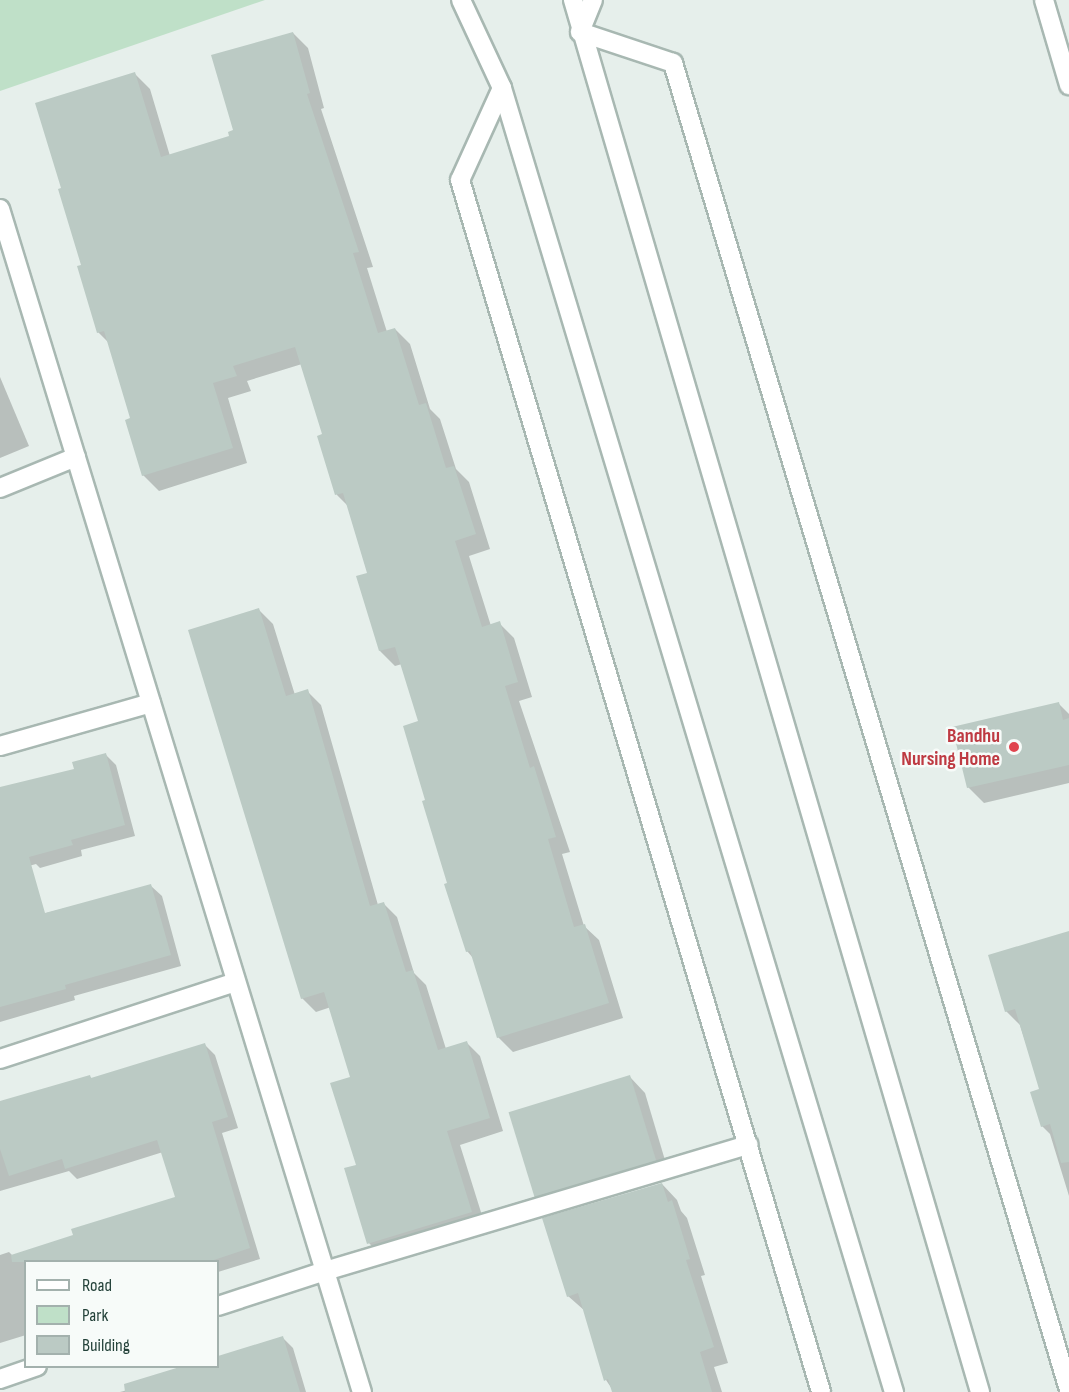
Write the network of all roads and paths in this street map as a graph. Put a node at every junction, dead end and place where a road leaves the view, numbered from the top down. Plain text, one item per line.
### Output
1 (461, 0) edge
2 (573, 0) edge
3 (593, 0) edge
4 (1044, 0) edge
5 (580, 32) junction
6 (1069, 85) edge
7 (502, 88) junction
8 (0, 209) edge
9 (76, 457) junction
10 (0, 488) edge
11 (151, 703) junction
12 (0, 746) edge
13 (236, 982) junction
14 (0, 1059) edge
15 (749, 1145) junction
16 (325, 1271) junction
17 (219, 1306) edge
18 (31, 1368) edge
19 (0, 1379) edge
20 (1069, 1390) edge
21 (362, 1392) edge
22 (821, 1392) edge
23 (894, 1392) edge
24 (980, 1392) edge

1 - 7 street
2 - 5 street
3 - 5 street
4 - 6 street
5 - 20 street
5 - 24 street
7 - 15 street
7 - 23 street
8 - 9 street
9 - 10 street
9 - 11 street
11 - 12 street
11 - 13 street
13 - 14 street
13 - 16 street
15 - 16 street
15 - 22 street
16 - 17 street
16 - 21 street
18 - 19 street

